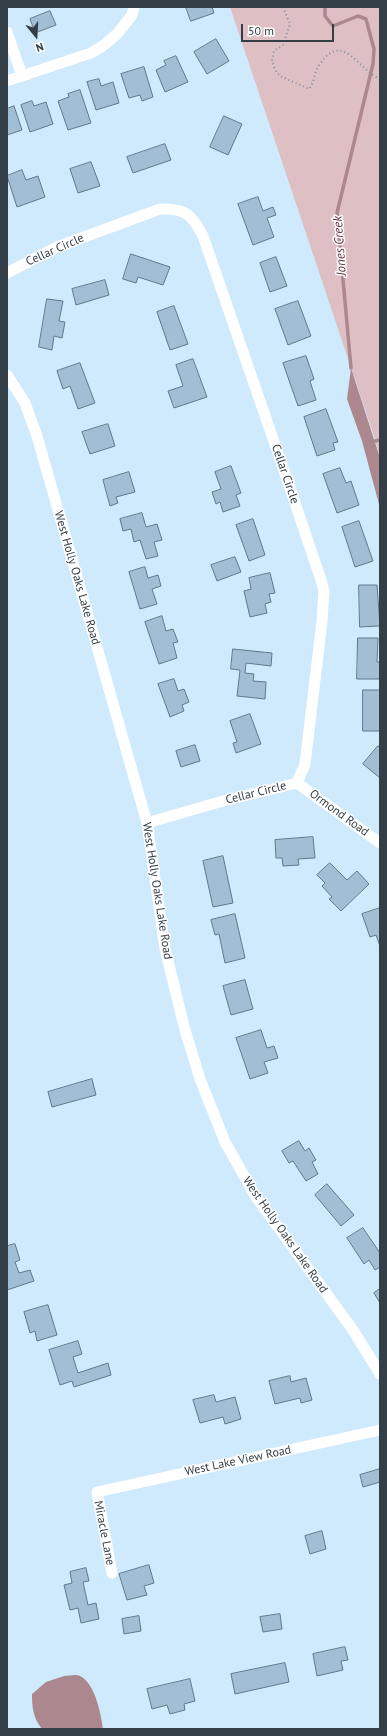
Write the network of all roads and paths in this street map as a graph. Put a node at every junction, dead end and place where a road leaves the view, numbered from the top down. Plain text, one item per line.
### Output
1 (134, 7) edge
2 (284, 7) edge
3 (7, 32) edge
4 (22, 76) junction
5 (380, 79) edge
6 (7, 81) edge
7 (7, 273) edge
8 (7, 375) edge
9 (297, 783) junction
10 (147, 823) junction
11 (380, 843) edge
12 (380, 1374) edge
13 (380, 1430) edge
14 (97, 1492) joint
15 (112, 1573) dead end

1 - 4 street
2 - 5 path
3 - 4 street
4 - 6 street
7 - 9 street, Cellar Circle
8 - 10 street, West Holly Oaks Lake Road
9 - 10 street, Cellar Circle
9 - 11 street, Ormond Road
10 - 12 street, West Holly Oaks Lake Road
13 - 14 street, West Lake View Road
14 - 15 street, Miracle Lane

